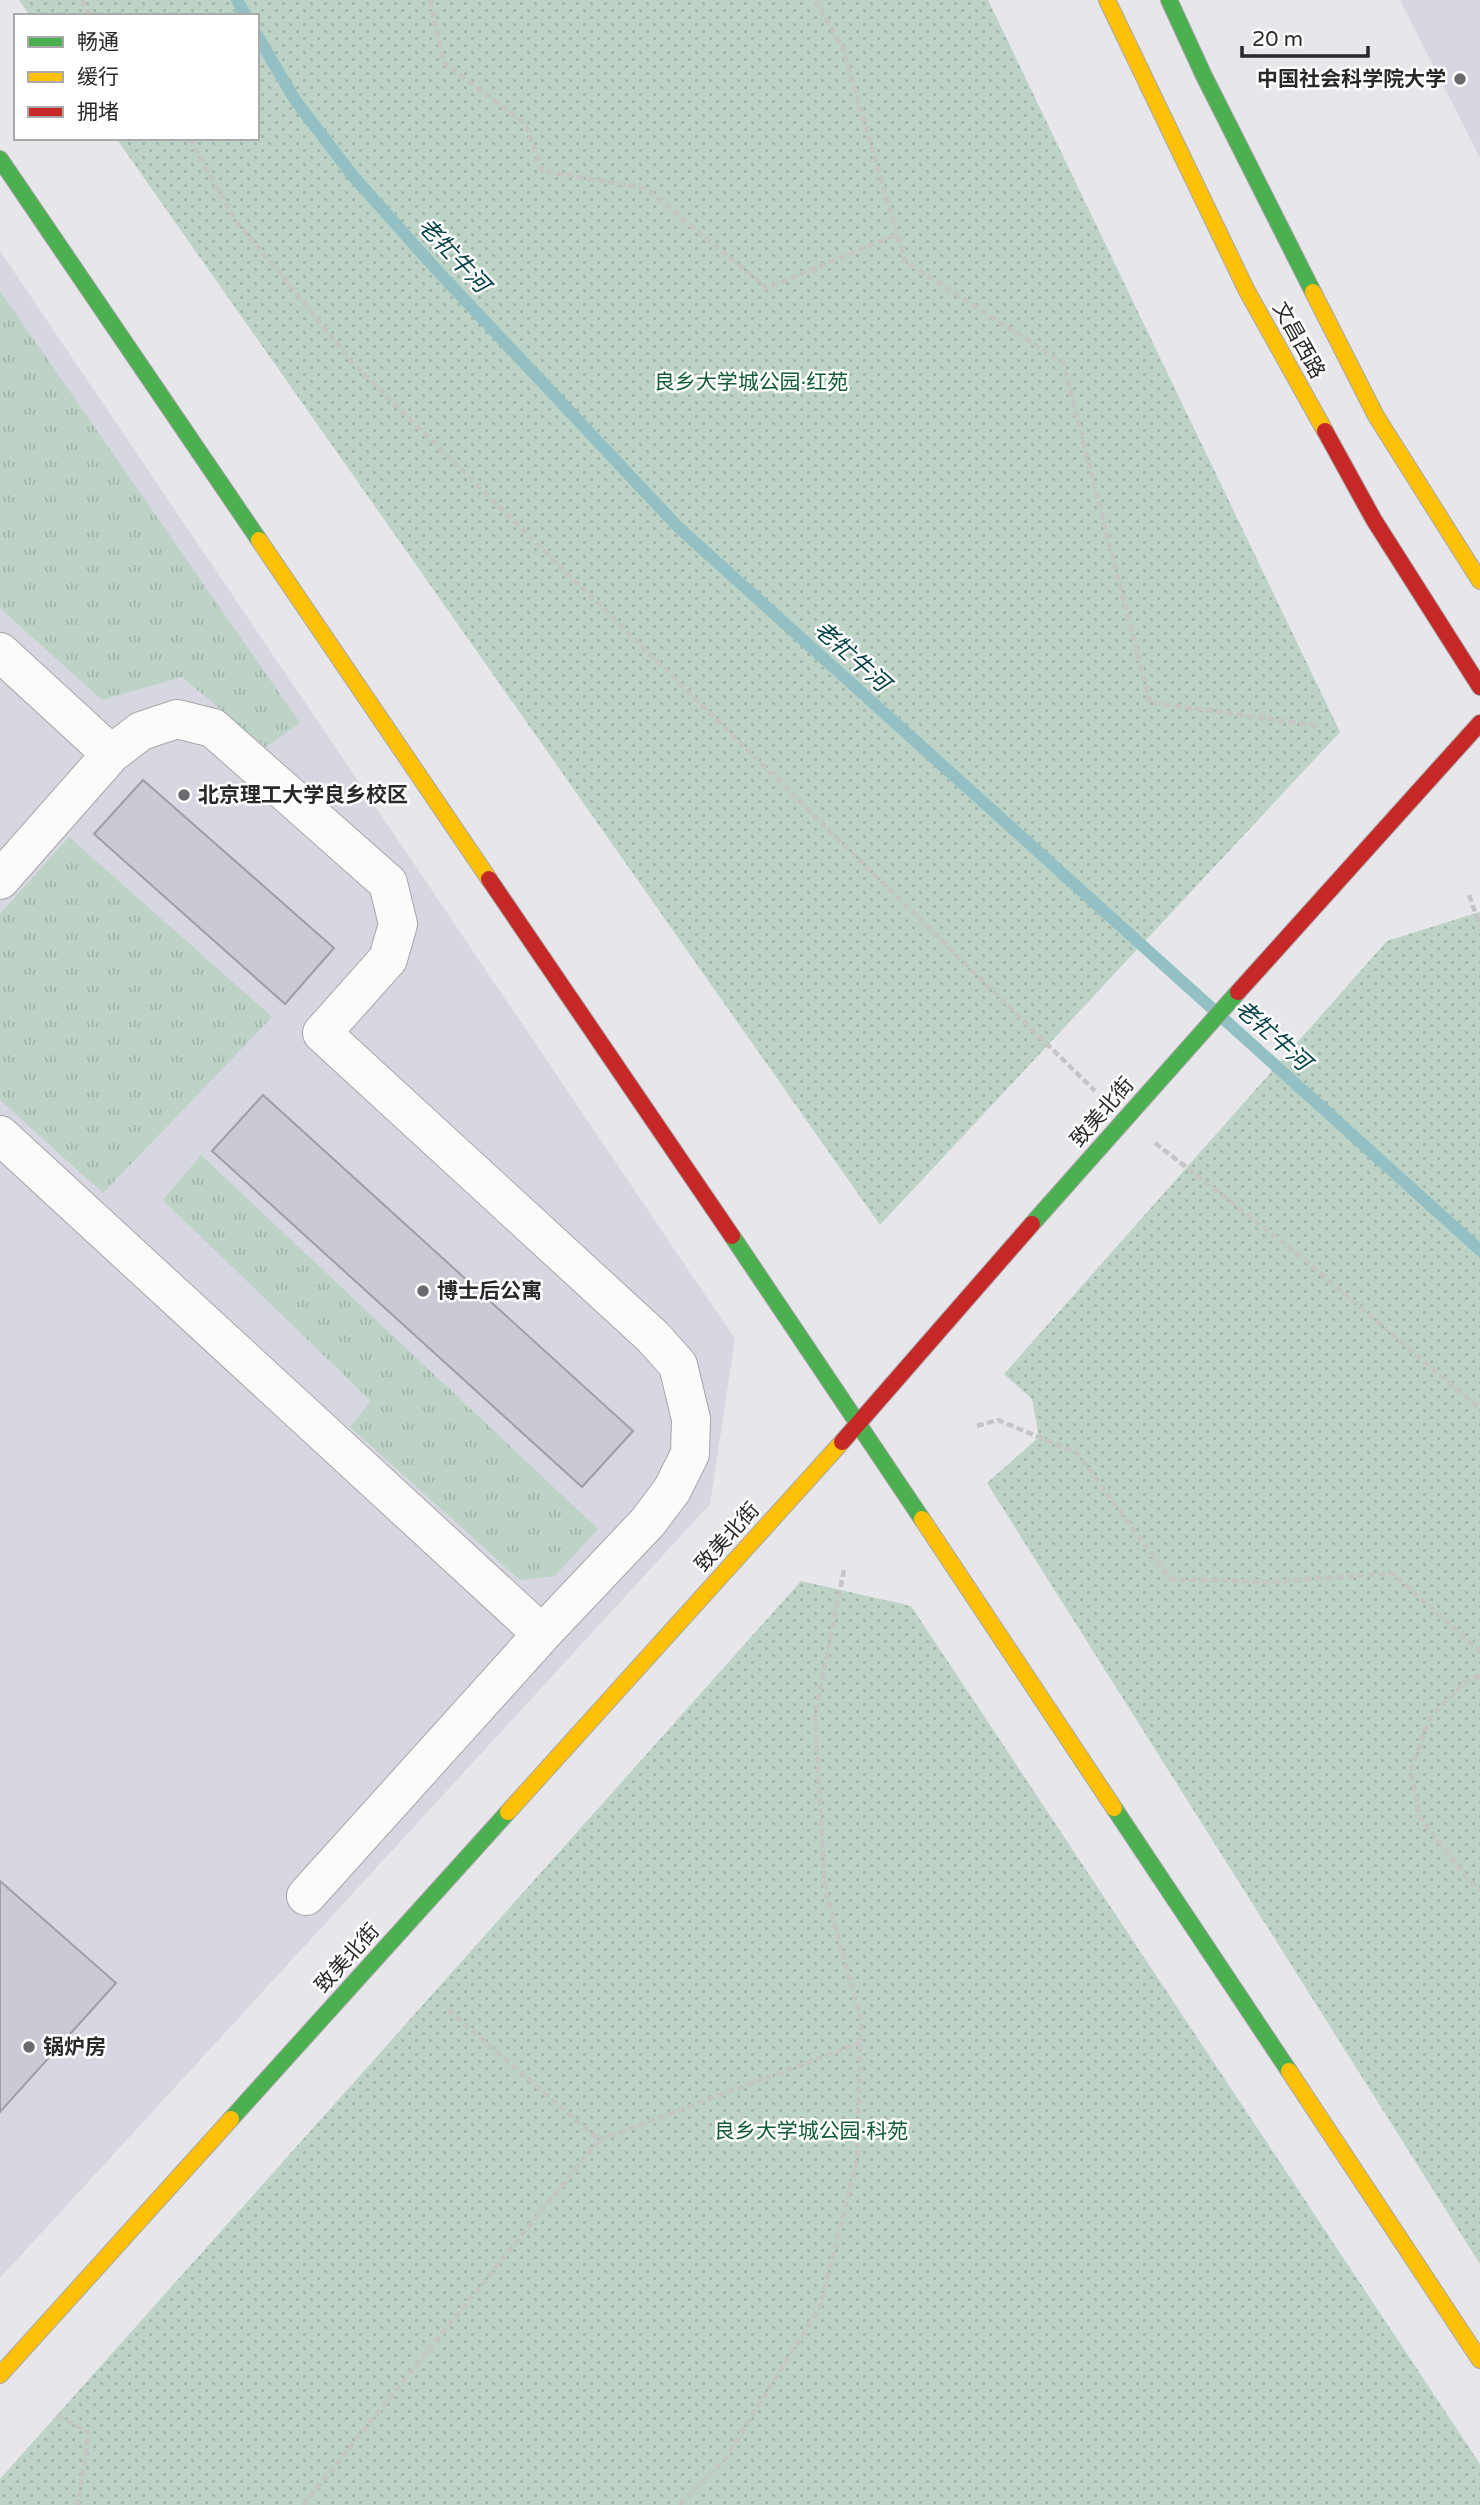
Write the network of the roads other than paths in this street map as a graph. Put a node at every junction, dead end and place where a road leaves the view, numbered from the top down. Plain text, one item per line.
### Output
1 (1107, 0) edge
2 (1169, 0) edge
3 (0, 159) edge
4 (1480, 581) edge
5 (0, 652) edge
6 (1480, 687) edge
7 (1480, 723) edge
8 (111, 754) junction
9 (0, 880) edge
10 (0, 1135) edge
11 (859, 1423) junction
12 (542, 1634) junction
13 (306, 1896) dead end
14 (1480, 2360) edge
15 (0, 2375) edge

1 - 6 street, 文昌西路
2 - 4 street, 文昌西路
3 - 11 street
5 - 8 street
7 - 11 street, 致美北街
8 - 9 street
8 - 12 street
10 - 12 street
11 - 14 street
11 - 15 street, 致美北街
12 - 13 street

